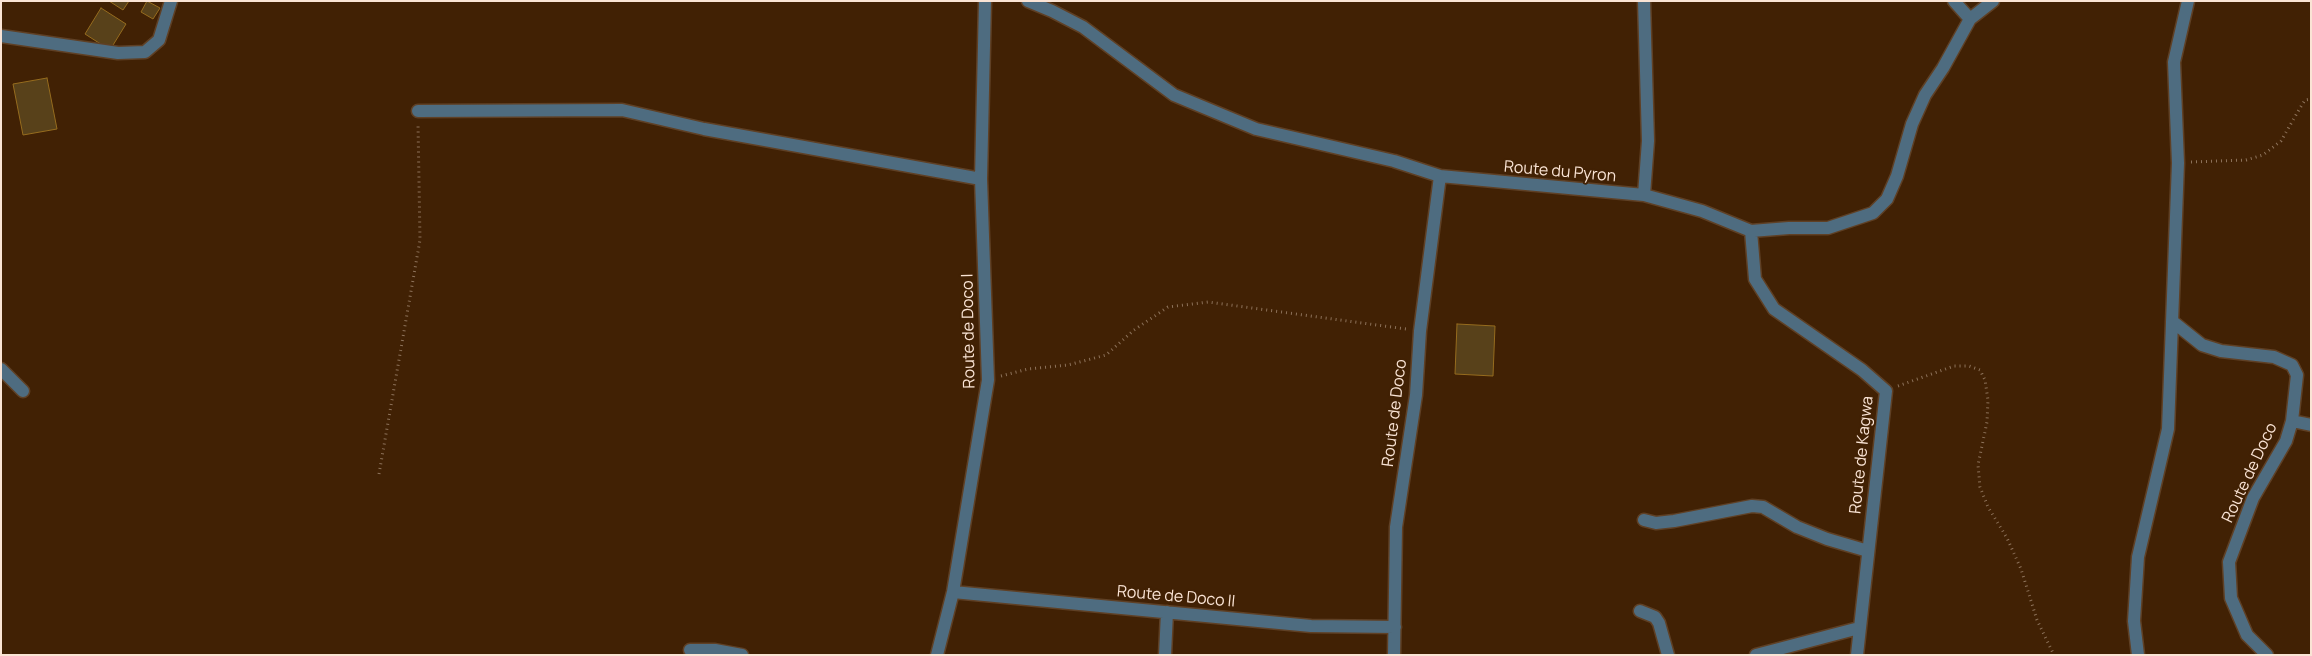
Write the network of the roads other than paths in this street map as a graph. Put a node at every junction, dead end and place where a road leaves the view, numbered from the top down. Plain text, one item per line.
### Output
1 (171, 1) edge
2 (985, 1) edge
3 (1028, 1) edge
4 (1644, 1) edge
5 (1954, 1) edge
6 (1993, 1) edge
7 (2188, 1) edge
8 (1970, 19) junction
9 (1, 36) edge
10 (418, 111) road end
11 (1440, 176) junction
12 (981, 179) junction
13 (1644, 195) junction
14 (1751, 231) junction
15 (2172, 321) junction
16 (1, 369) edge
17 (24, 391) dead end
18 (2292, 421) junction
19 (2311, 424) edge
20 (1644, 520) dead end
21 (1868, 551) junction
22 (953, 592) junction
23 (1640, 611) dead end
24 (1168, 612) junction
25 (1395, 627) junction
26 (1860, 628) junction
27 (690, 650) dead end
28 (742, 655) edge
29 (937, 655) edge
30 (1165, 655) edge
31 (1394, 655) edge
32 (1668, 655) edge
33 (1756, 655) edge
34 (1857, 655) edge
35 (2138, 655) edge
36 (2267, 655) edge

1 - 9 street
2 - 12 street, Route de Doco I
3 - 11 street, Route du Pyron
4 - 13 street
5 - 8 street
6 - 8 street, Route du Pyron
7 - 15 street
8 - 14 street, Route du Pyron
10 - 12 street
11 - 13 street, Route du Pyron
11 - 25 street, Route de Doco
12 - 22 street, Route de Doco I
13 - 14 street, Route du Pyron
14 - 21 street, Route de Kagwa
15 - 18 street, Route de Doco
15 - 35 street
16 - 17 street
18 - 19 street
18 - 36 street, Route de Doco
20 - 21 street
21 - 26 street, Route de Kagwa
22 - 24 street, Route de Doco II
22 - 29 street, Route de Doco I
23 - 32 street
24 - 25 street, Route de Doco II
24 - 30 street
25 - 31 street, Route de Doco
26 - 33 street
26 - 34 street, Route de Kagwa
27 - 28 street

